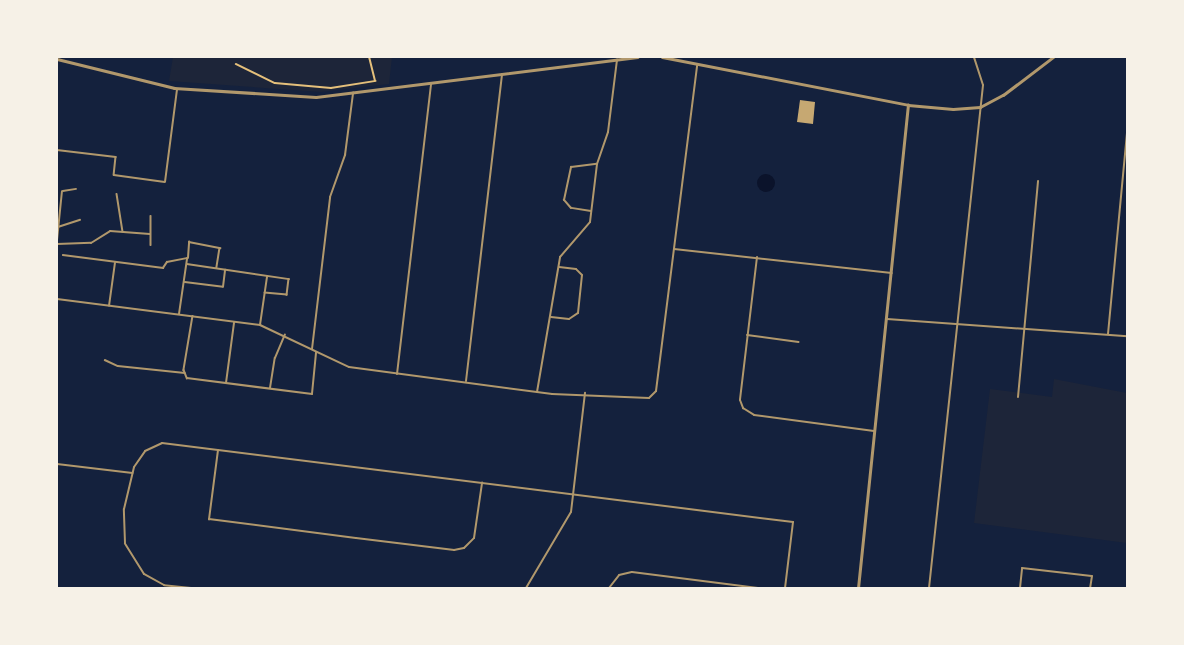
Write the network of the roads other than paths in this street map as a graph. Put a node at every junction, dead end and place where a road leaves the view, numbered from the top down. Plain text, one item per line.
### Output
1 (638, 57) edge
2 (662, 57) edge
3 (974, 57) edge
4 (1053, 57) edge
5 (57, 59) edge
6 (617, 60) junction
7 (697, 64) junction
8 (502, 74) junction
9 (431, 83) junction
10 (177, 88) junction
11 (353, 93) junction
12 (909, 105) junction
13 (980, 107) junction
14 (1127, 132) edge
15 (57, 150) edge
16 (597, 164) junction
17 (1038, 181) dead end
18 (76, 189) dead end
19 (62, 191) joint
20 (117, 194) dead end
21 (591, 211) junction
22 (151, 216) dead end
23 (80, 220) dead end
24 (58, 227) edge
25 (123, 232) junction
26 (150, 234) junction
27 (57, 242) edge
28 (151, 245) dead end
29 (674, 249) junction
30 (63, 255) dead end
31 (757, 257) junction
32 (188, 258) junction
33 (115, 262) junction
34 (187, 264) junction
35 (559, 267) junction
36 (217, 268) junction
37 (225, 269) junction
38 (892, 273) junction
39 (267, 276) junction
40 (184, 281) junction
41 (265, 293) junction
42 (57, 300) edge
43 (109, 306) junction
44 (179, 315) junction
45 (193, 316) junction
46 (552, 317) junction
47 (887, 319) junction
48 (234, 322) junction
49 (260, 325) junction
50 (958, 326) junction
51 (1026, 330) junction
52 (1108, 334) junction
53 (285, 335) junction
54 (747, 335) junction
55 (1127, 336) edge
56 (799, 342) dead end
57 (311, 350) junction
58 (316, 353) junction
59 (105, 360) dead end
60 (185, 373) junction
61 (397, 374) junction
62 (466, 382) junction
63 (226, 384) junction
64 (270, 390) junction
65 (537, 392) junction
66 (585, 393) junction
67 (1018, 397) dead end
68 (874, 431) junction
69 (218, 450) junction
70 (57, 464) edge
71 (132, 473) junction
72 (482, 483) junction
73 (574, 494) junction
74 (191, 588) edge
75 (526, 588) edge
76 (609, 588) edge
77 (758, 588) edge
78 (785, 588) edge
79 (858, 588) edge
80 (929, 588) edge
81 (1020, 588) edge
82 (1090, 588) edge

1 - 6 street
2 - 7 street
3 - 13 street
4 - 13 street
5 - 10 street
6 - 8 street
6 - 16 street
7 - 12 street
7 - 29 street
8 - 9 street
8 - 62 street
9 - 11 street
9 - 61 street
10 - 11 street
10 - 15 lane
11 - 57 street
12 - 13 street
12 - 38 street
13 - 50 street
14 - 52 street
16 - 21 street
16 - 21 street
17 - 51 street
18 - 19 lane
19 - 24 street
20 - 25 lane
21 - 35 street
22 - 26 lane
23 - 24 lane
24 - 27 street
25 - 26 street
25 - 27 street
26 - 28 lane
29 - 31 street
29 - 66 street
30 - 33 lane
31 - 38 street
31 - 54 street
32 - 33 lane
32 - 34 lane
32 - 36 lane
33 - 43 lane
34 - 36 lane
34 - 40 lane
35 - 46 street
35 - 46 street
36 - 37 lane
37 - 39 lane
37 - 40 lane
38 - 47 street
39 - 41 lane
39 - 41 lane
40 - 44 lane
41 - 49 lane
42 - 43 street
43 - 44 street
44 - 45 street
45 - 48 street
45 - 60 lane
46 - 65 street
47 - 50 street
47 - 68 street
48 - 49 street
48 - 63 lane
49 - 53 street
50 - 51 street
50 - 80 street
51 - 52 street
51 - 67 street
52 - 55 street
53 - 57 street
53 - 64 lane
54 - 56 street
54 - 68 street
57 - 58 street
58 - 61 street
58 - 64 lane
59 - 60 lane
60 - 63 lane
61 - 62 street
62 - 65 street
63 - 64 lane
65 - 66 street
66 - 73 street
68 - 79 street
69 - 71 street
69 - 72 street
69 - 72 street
70 - 71 street
71 - 74 street
72 - 73 street
73 - 75 street
73 - 78 street
76 - 77 street
81 - 82 street

